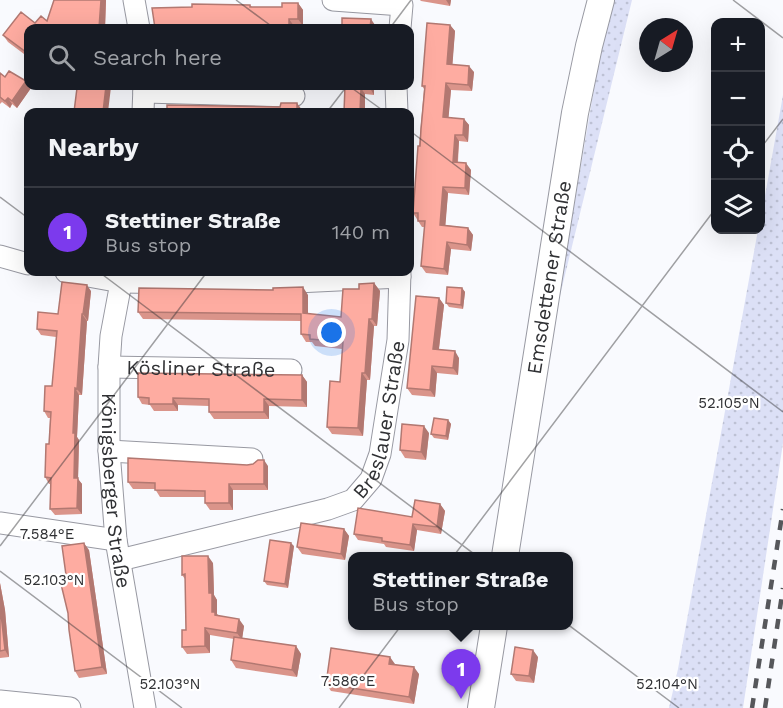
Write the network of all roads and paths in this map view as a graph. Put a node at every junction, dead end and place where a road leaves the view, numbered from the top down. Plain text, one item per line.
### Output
1 (134, 0) edge
2 (333, 0) edge
3 (601, 0) edge
4 (138, 24) edge
5 (400, 24) edge
6 (396, 90) edge
7 (294, 96) dead end
8 (144, 97) edge
9 (397, 108) edge
10 (0, 256) edge
11 (24, 263) edge
12 (371, 276) edge
13 (400, 276) edge
14 (122, 277) edge
15 (109, 367) junction
16 (291, 370) dead end
17 (109, 451) junction
18 (252, 459) dead end
19 (0, 523) edge
20 (118, 550) junction
21 (506, 552) edge
22 (493, 630) edge
23 (0, 701) edge
24 (31, 706) edge
25 (70, 708) edge
26 (145, 708) edge
27 (481, 708) edge

1 - 4 street
2 - 5 street
3 - 21 street, Emsdettener Straße
6 - 9 street
7 - 8 street
10 - 11 street
12 - 14 street
13 - 20 street, Breslauer Straße
14 - 15 street, Königsberger Straße
15 - 16 street, Kösliner Straße
15 - 17 street, Königsberger Straße
17 - 18 street
17 - 20 street, Königsberger Straße
19 - 20 street
20 - 26 street, Königsberger Straße
22 - 27 street
23 - 24 street
24 - 25 street

